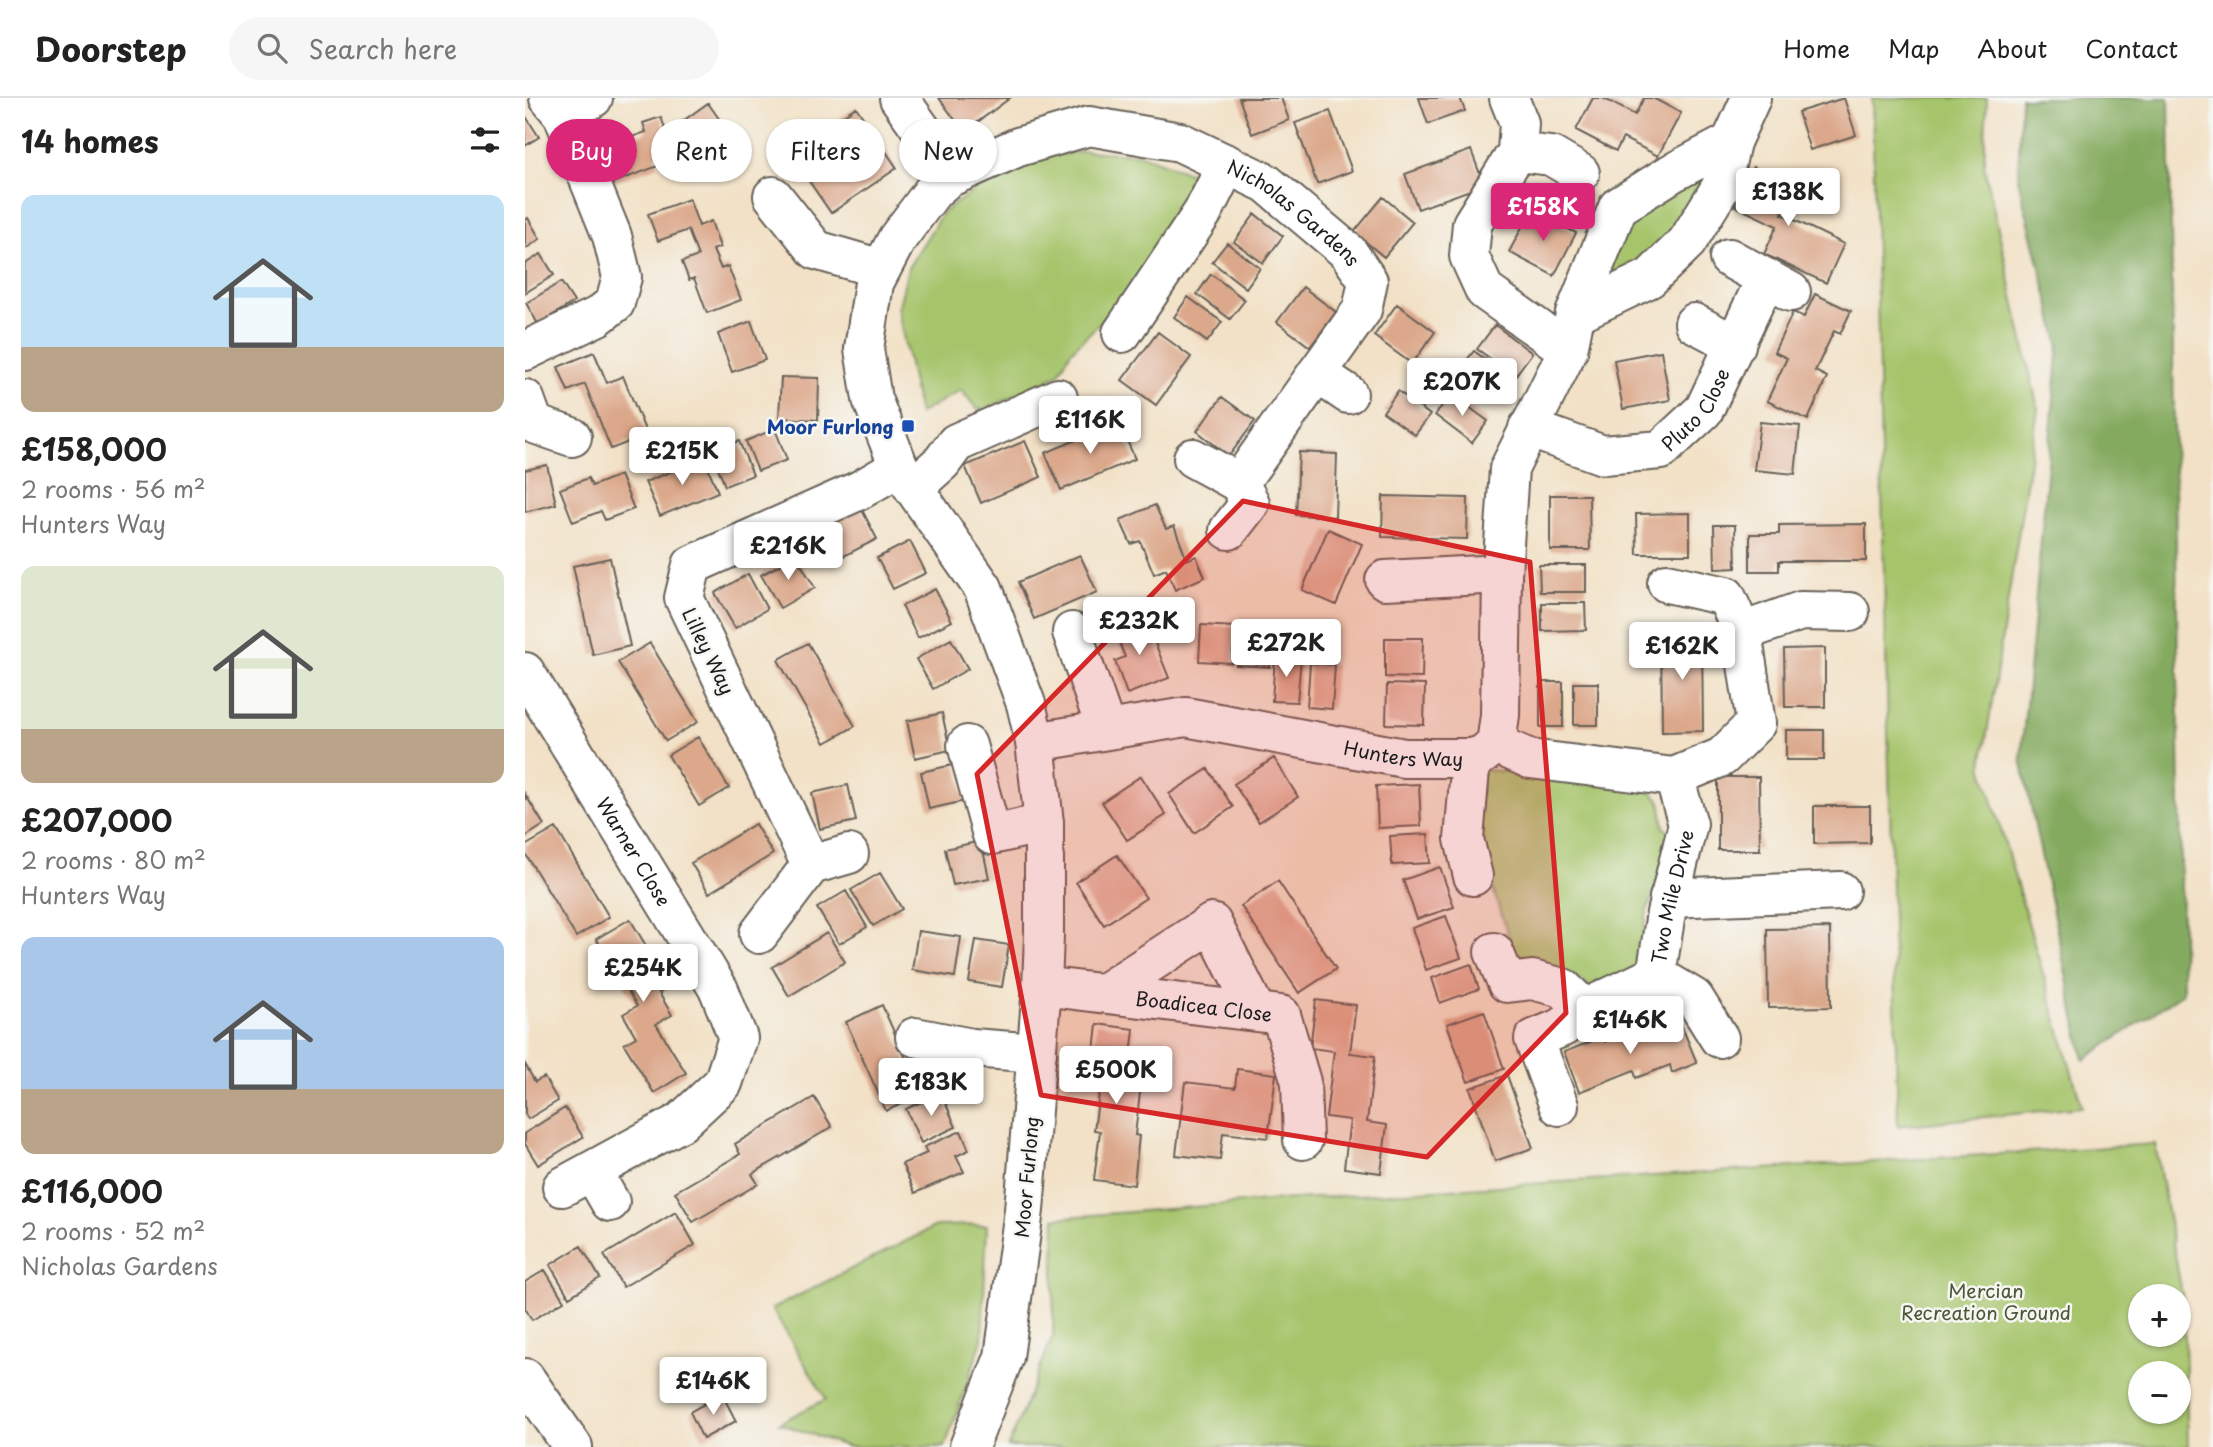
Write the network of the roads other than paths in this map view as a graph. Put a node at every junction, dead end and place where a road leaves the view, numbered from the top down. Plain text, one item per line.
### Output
1 (899, 98) edge
2 (1509, 98) edge
3 (1751, 98) edge
4 (568, 104) edge
5 (1089, 112) edge
6 (914, 119) edge
7 (1731, 142) junction
8 (1517, 152) junction
9 (997, 156) edge
10 (1227, 164) junction
11 (1580, 173) dead end
12 (943, 182) edge
13 (773, 196) dead end
14 (1729, 258) dead end
15 (881, 269) junction
16 (1694, 323) dead end
17 (1122, 332) dead end
18 (1571, 332) junction
19 (1736, 345) junction
20 (525, 351) edge
21 (1058, 398) dead end
22 (525, 399) edge
23 (1528, 428) junction
24 (572, 438) dead end
25 (1193, 458) dead end
26 (906, 477) junction
27 (1239, 483) junction
28 (1229, 530) dead end
29 (1502, 574) junction
30 (1385, 580) dead end
31 (1667, 583) dead end
32 (1850, 612) dead end
33 (1072, 632) dead end
34 (1742, 632) junction
35 (525, 672) edge
36 (1106, 729) junction
37 (1035, 741) junction
38 (967, 745) dead end
39 (1483, 751) junction
40 (1674, 778) junction
41 (1044, 823) junction
42 (849, 853) dead end
43 (811, 865) junction
44 (1473, 876) dead end
45 (1840, 891) dead end
46 (1669, 898) junction
47 (759, 934) dead end
48 (1494, 952) dead end
49 (1656, 975) junction
50 (1042, 986) junction
51 (1104, 993) junction
52 (1585, 1009) junction
53 (1255, 1011) junction
54 (915, 1037) dead end
55 (1719, 1038) dead end
56 (1037, 1053) junction
57 (1559, 1106) dead end
58 (1303, 1140) dead end
59 (588, 1187) dead end
60 (525, 1378) edge
61 (573, 1447) edge
62 (969, 1447) edge

1 - 6 street
2 - 8 street
3 - 7 street
4 - 20 street
5 - 9 street, Nicholas Gardens
5 - 10 street, Nicholas Gardens
7 - 18 street
7 - 18 street
8 - 11 street
8 - 18 street
10 - 17 street
10 - 27 street, Nicholas Gardens
12 - 15 street, Moor Furlong
13 - 15 street
14 - 19 street, Pluto Close
15 - 26 street, Moor Furlong
16 - 19 street
18 - 23 street
19 - 23 street, Pluto Close
21 - 26 street
22 - 24 street
23 - 29 street
25 - 27 street
26 - 37 street, Moor Furlong
26 - 43 street, Lilley Way
27 - 28 street
29 - 30 street
29 - 39 street
31 - 34 street
32 - 34 street
33 - 36 street
34 - 40 street
35 - 59 street, Warner Close
36 - 37 street, Hunters Way
36 - 39 street, Hunters Way
37 - 41 street, Moor Furlong
38 - 41 street
39 - 40 street
39 - 44 street
40 - 46 street, Two Mile Drive
41 - 50 street, Moor Furlong
42 - 43 street
43 - 47 street
45 - 46 street
46 - 49 street, Two Mile Drive
48 - 52 street
49 - 52 street, Two Mile Drive
49 - 55 street, Two Mile Drive
50 - 51 street, Boadicea Close
50 - 56 street, Moor Furlong
51 - 53 street, Boadicea Close
51 - 53 street
52 - 57 street, Two Mile Drive
53 - 58 street, Boadicea Close
54 - 56 street
56 - 62 street, Moor Furlong
60 - 61 street

